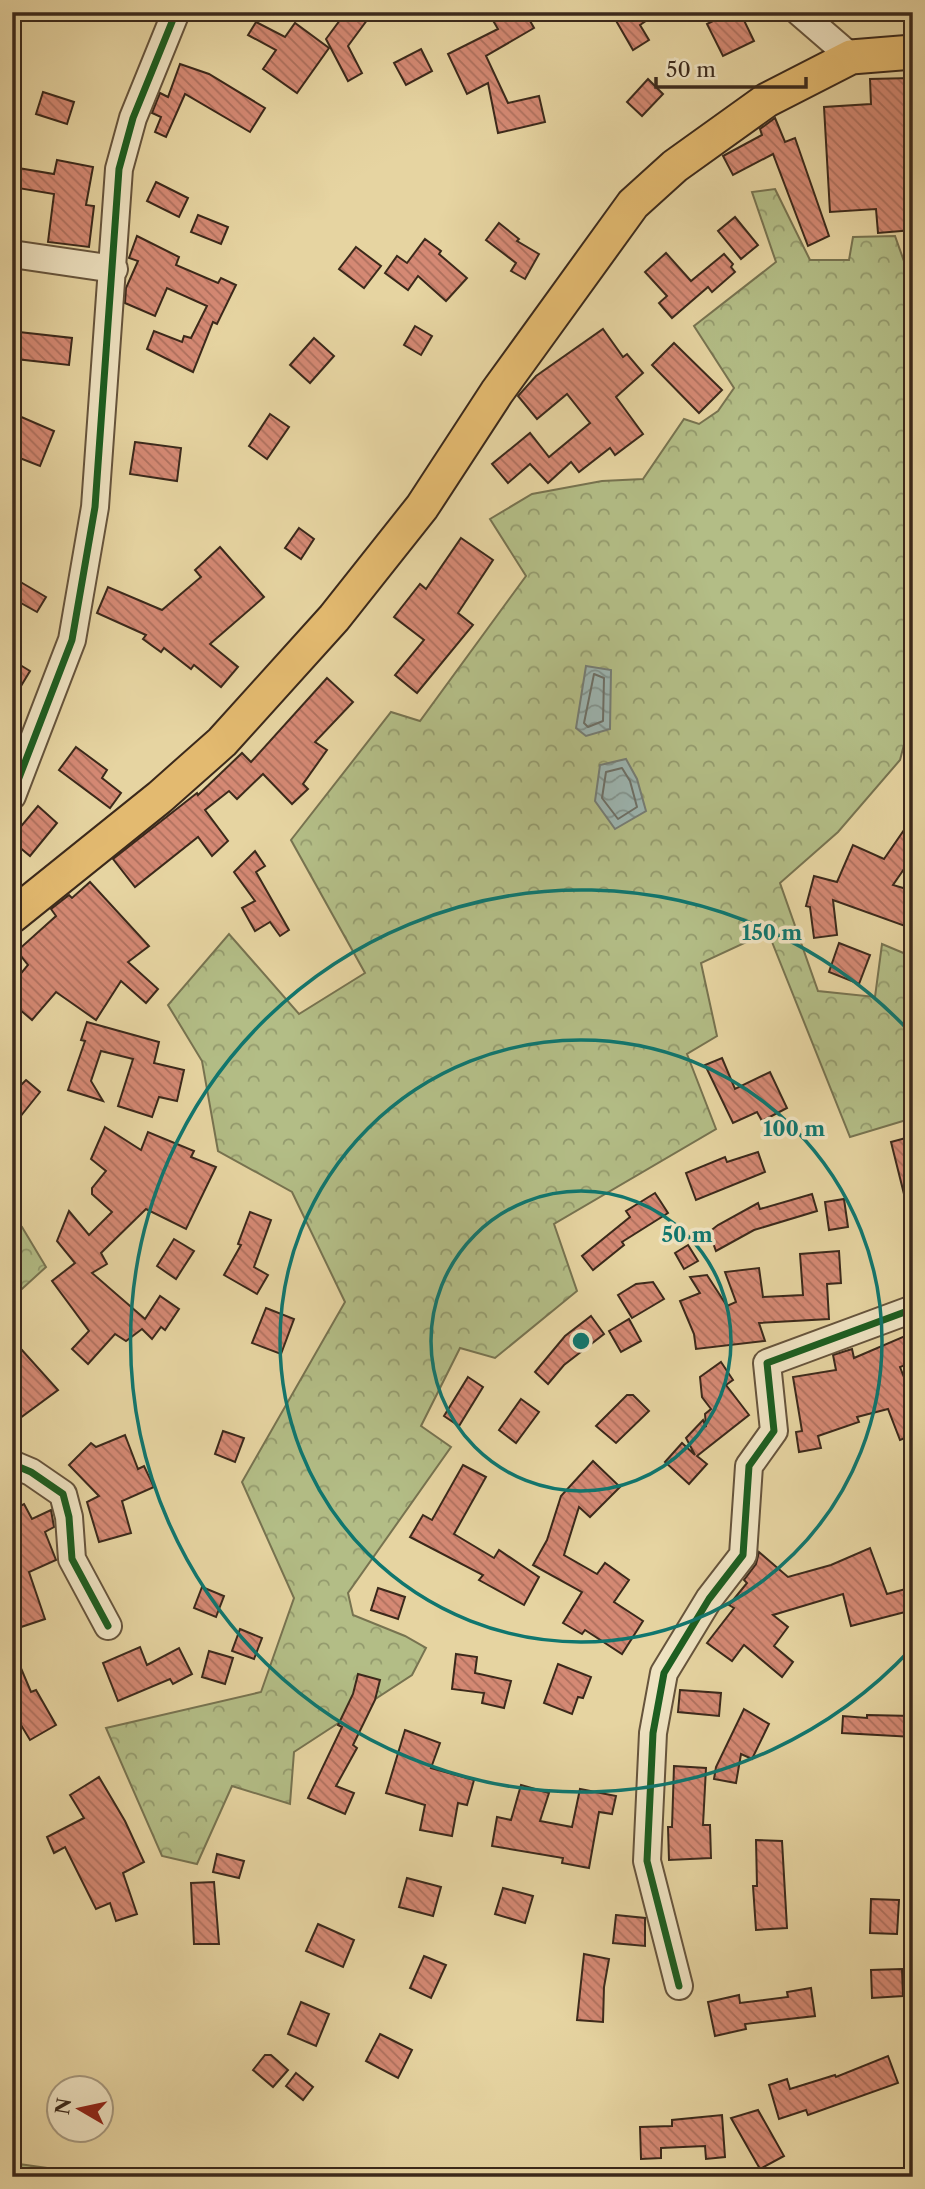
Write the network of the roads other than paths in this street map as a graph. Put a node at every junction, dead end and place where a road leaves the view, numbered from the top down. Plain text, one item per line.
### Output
1 (176, 12) edge
2 (799, 12) edge
3 (913, 52) edge
4 (850, 57) junction
5 (12, 254) edge
6 (114, 269) junction
7 (12, 796) edge
8 (12, 916) edge
9 (913, 1309) edge
10 (12, 1464) edge
11 (108, 1626) dead end
12 (679, 1986) dead end

1 - 6 street
2 - 4 street
3 - 4 main road
4 - 8 main road
5 - 6 street
6 - 7 street
9 - 12 street
10 - 11 street

